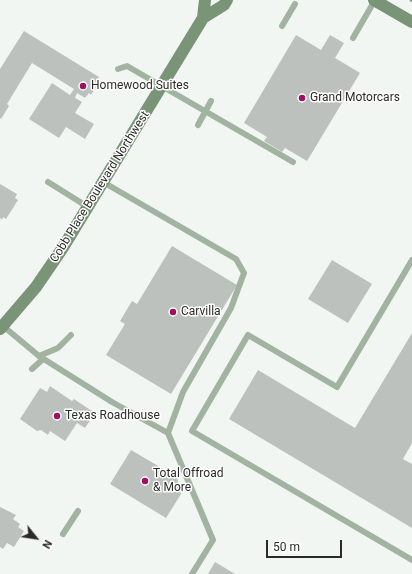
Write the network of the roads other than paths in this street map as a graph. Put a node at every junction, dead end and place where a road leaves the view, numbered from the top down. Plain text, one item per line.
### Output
1 (206, 0) edge
2 (227, 0) edge
3 (374, 0) edge
4 (295, 4) dead end
5 (203, 18) junction
6 (412, 22) edge
7 (282, 26) dead end
8 (353, 38) dead end
9 (118, 69) dead end
10 (162, 86) junction
11 (212, 101) dead end
12 (205, 111) junction
13 (198, 124) dead end
14 (293, 162) dead end
15 (48, 182) dead end
16 (103, 182) junction
17 (88, 207) junction
18 (412, 260) edge
19 (2, 327) edge
20 (71, 335) dead end
21 (41, 357) junction
22 (32, 369) dead end
23 (168, 433) junction
24 (78, 512) dead end
25 (63, 534) dead end
26 (412, 560) edge
27 (192, 574) edge

1 - 5 street, Cobb Place Boulevard Northwest
2 - 5 street, Cobb Place Boulevard Northwest
3 - 6 street
3 - 8 lane
4 - 7 lane
5 - 10 street, Cobb Place Boulevard Northwest
9 - 10 lane
10 - 12 lane
10 - 16 street, Cobb Place Boulevard Northwest
11 - 12 lane
12 - 13 lane
12 - 14 lane
15 - 17 lane
16 - 17 street, Cobb Place Boulevard Northwest
16 - 23 lane
17 - 19 street, Cobb Place Boulevard Northwest
18 - 26 lane
19 - 21 lane
20 - 21 lane
21 - 22 lane
21 - 23 lane
23 - 27 lane
24 - 25 lane

